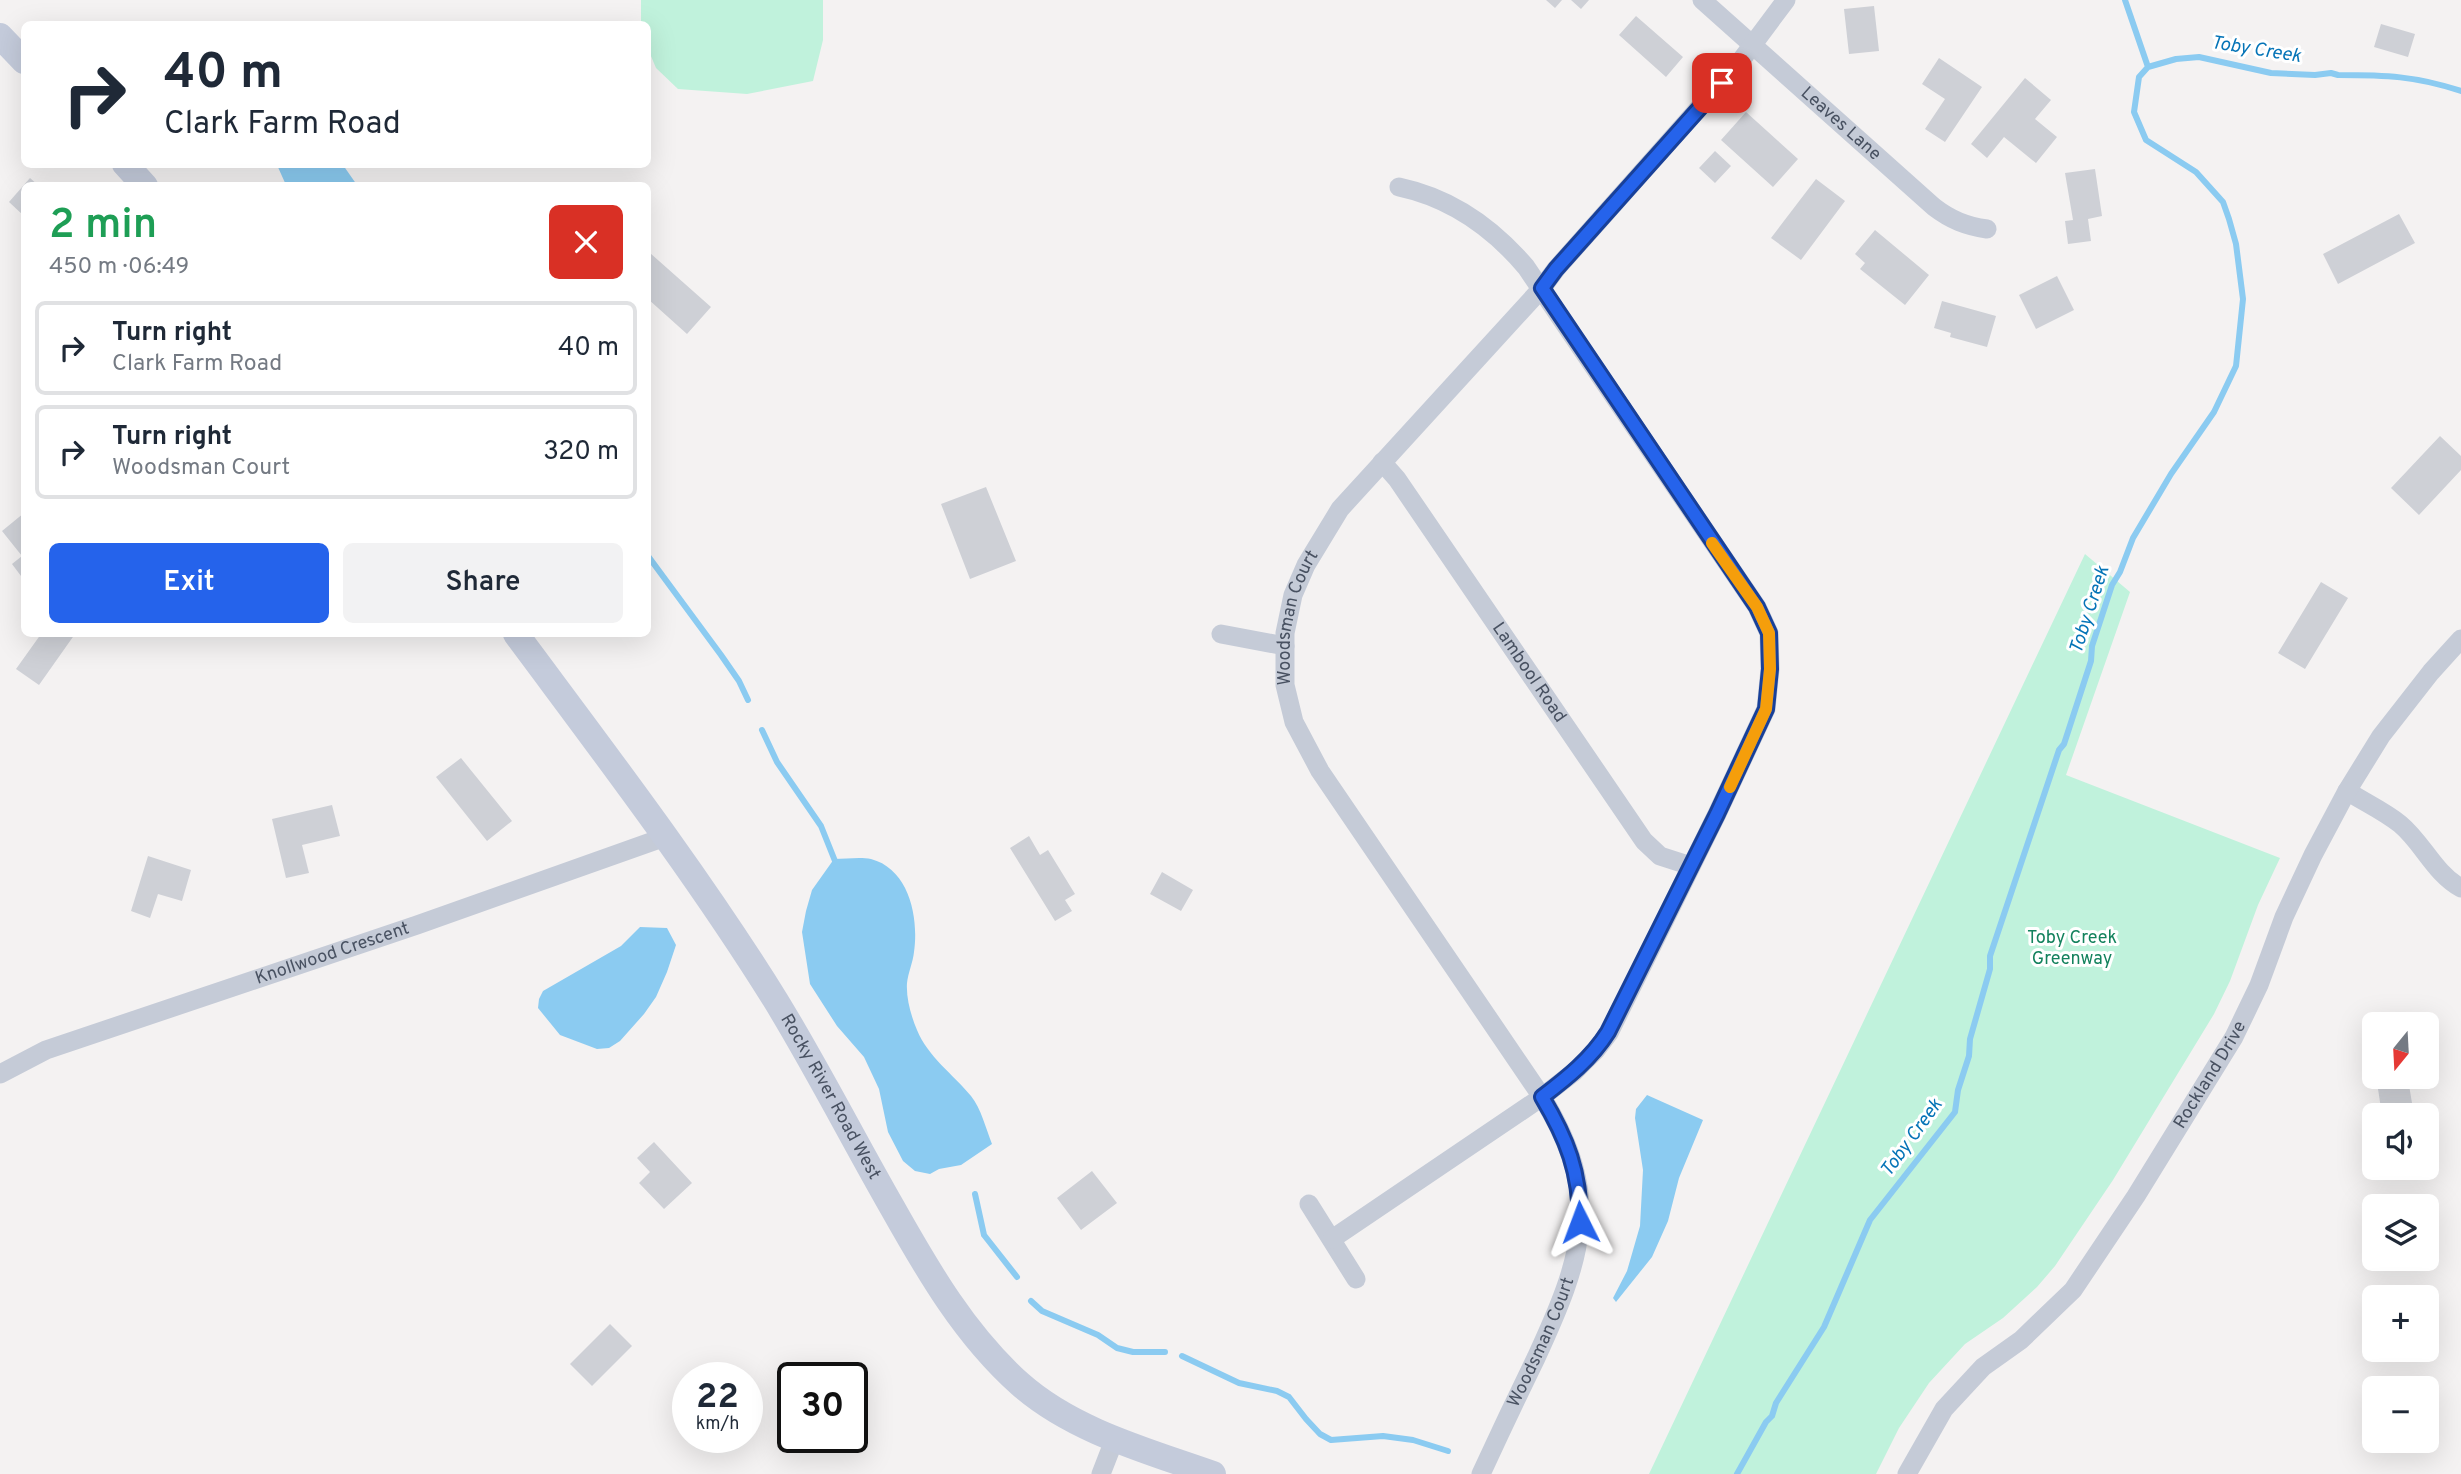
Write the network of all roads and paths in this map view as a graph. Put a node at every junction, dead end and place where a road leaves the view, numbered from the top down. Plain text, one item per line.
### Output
1 (1702, 0) edge
2 (1786, 0) edge
3 (0, 36) edge
4 (1753, 45) junction
5 (21, 58) edge
6 (129, 168) edge
7 (141, 182) edge
8 (1399, 187) dead end
9 (1987, 229) dead end
10 (1542, 288) junction
11 (1382, 462) junction
12 (1222, 634) dead end
13 (518, 637) edge
14 (2461, 639) edge
15 (1285, 646) junction
16 (2347, 791) junction
17 (665, 837) junction
18 (1691, 866) junction
19 (2461, 887) edge
20 (0, 1074) edge
21 (1542, 1097) junction
22 (1308, 1204) dead end
23 (1332, 1239) junction
24 (1356, 1279) dead end
25 (1115, 1438) junction
26 (1101, 1474) edge
27 (1213, 1474) edge
28 (1481, 1474) edge
29 (1908, 1474) edge

1 - 4 street, Leaves Lane
2 - 4 street, Woodsman Court
3 - 5 street
4 - 9 street, Leaves Lane
4 - 10 street, Woodsman Court
6 - 7 street
8 - 10 street
10 - 11 street, Woodsman Court
10 - 18 street
11 - 15 street, Woodsman Court
11 - 18 street, Lambool Road
12 - 15 street
13 - 17 street, Rocky River Road West
14 - 16 street, Rockland Drive
15 - 21 street, Woodsman Court
16 - 19 street
16 - 29 street, Rockland Drive
17 - 20 street, Knollwood Crescent
17 - 25 street, Rocky River Road West
18 - 21 street
21 - 23 street
21 - 28 street, Woodsman Court
22 - 23 street
23 - 24 street
25 - 26 street
25 - 27 street, Rocky River Road West

